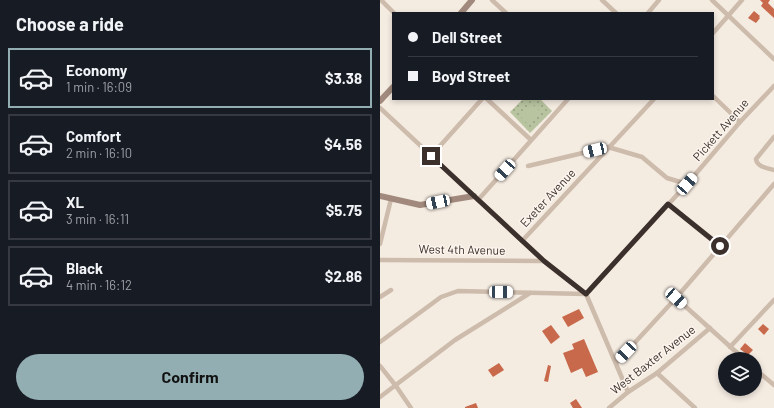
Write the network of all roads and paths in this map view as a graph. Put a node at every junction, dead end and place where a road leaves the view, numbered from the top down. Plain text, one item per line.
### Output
1 (381, 0) edge
2 (472, 0) edge
3 (492, 0) edge
4 (602, 0) edge
5 (659, 0) edge
6 (712, 0) edge
7 (742, 0) edge
8 (393, 12) edge
9 (461, 12) edge
10 (505, 12) edge
11 (615, 12) edge
12 (649, 12) edge
13 (728, 15) junction
14 (714, 32) edge
15 (774, 59) edge
16 (774, 86) edge
17 (392, 88) edge
18 (714, 97) edge
19 (481, 100) edge
20 (488, 100) edge
21 (567, 100) edge
22 (653, 100) edge
23 (380, 101) edge
24 (380, 108) edge
25 (740, 122) junction
26 (774, 137) edge
27 (531, 140) junction
28 (608, 147) junction
29 (431, 156) junction
30 (528, 166) dead end
31 (774, 170) edge
32 (687, 184) junction
33 (774, 184) edge
34 (380, 196) edge
35 (476, 198) junction
36 (391, 199) junction
37 (668, 204) junction
38 (522, 240) junction
39 (380, 244) edge
40 (720, 246) junction
41 (380, 260) edge
42 (544, 261) junction
43 (391, 290) dead end
44 (530, 293) junction
45 (586, 294) junction
46 (380, 297) edge
47 (676, 298) junction
48 (774, 300) edge
49 (710, 328) junction
50 (380, 342) edge
51 (730, 347) junction
52 (736, 352) edge
53 (616, 363) junction
54 (380, 366) edge
55 (657, 373) junction
56 (762, 375) edge
57 (774, 385) edge
58 (396, 386) junction
59 (628, 392) junction
60 (380, 397) edge
61 (411, 408) edge
62 (609, 408) edge
63 (695, 408) edge

1 - 8 street
2 - 9 street
3 - 10 street
4 - 11 street
5 - 12 street
6 - 13 street
7 - 13 street
13 - 14 street
13 - 15 street
16 - 25 street, Pickett Avenue
17 - 23 street
18 - 25 street
19 - 29 street
20 - 27 street
21 - 27 street
22 - 28 street, Exeter Avenue
24 - 29 street
25 - 32 street, Pickett Avenue
26 - 31 street
27 - 35 street
28 - 30 street
28 - 32 street
28 - 38 street, Exeter Avenue
29 - 35 street
32 - 37 street, Pickett Avenue
33 - 40 street
34 - 36 street
35 - 36 street
35 - 38 street
36 - 39 street
37 - 40 street
37 - 45 street, Pickett Avenue
38 - 42 street
40 - 47 street
41 - 42 street, West 4th Avenue
42 - 45 street
43 - 46 street
44 - 45 street
44 - 50 street
44 - 58 street
45 - 53 street
47 - 49 street
47 - 53 street
48 - 51 street
49 - 51 street
49 - 55 street, West Baxter Avenue
51 - 52 street
53 - 59 street
54 - 58 street
55 - 59 street, West Baxter Avenue
55 - 63 street
56 - 57 street
58 - 60 street
58 - 61 street
59 - 62 street, West Baxter Avenue

